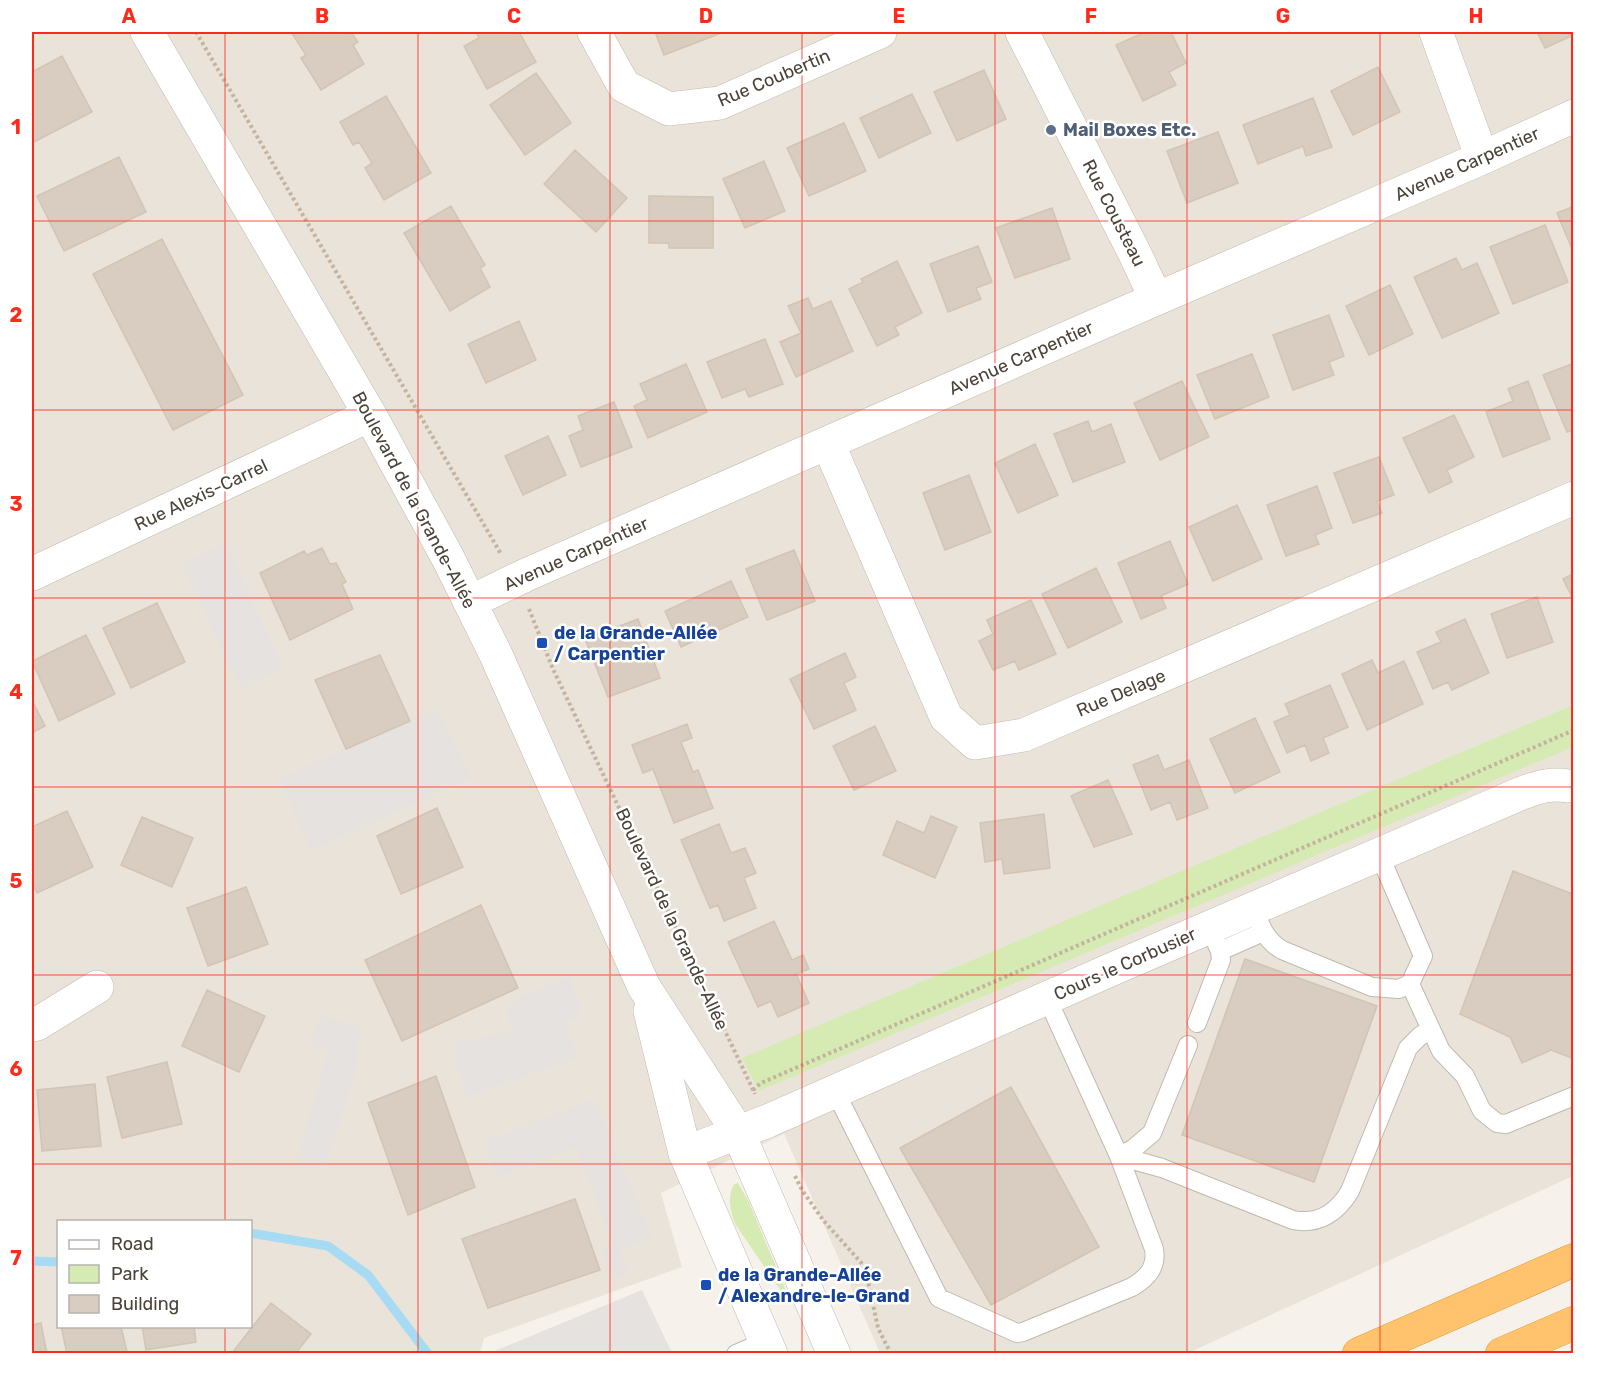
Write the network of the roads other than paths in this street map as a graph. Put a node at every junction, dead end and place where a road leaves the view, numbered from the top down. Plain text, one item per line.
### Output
1 (147, 32) edge
2 (594, 32) edge
3 (880, 32) edge
4 (1022, 32) edge
5 (1436, 32) edge
6 (1574, 116) edge
7 (1482, 158) junction
8 (1156, 299) junction
9 (370, 415) junction
10 (828, 443) junction
11 (1574, 498) edge
12 (32, 574) edge
13 (470, 602) junction
14 (1572, 789) edge
15 (1379, 854) junction
16 (1258, 920) junction
17 (1214, 939) junction
18 (1410, 984) junction
19 (97, 987) dead end
20 (644, 987) junction
21 (1047, 998) junction
22 (1197, 1023) dead end
23 (32, 1025) edge
24 (1431, 1030) junction
25 (1188, 1045) dead end
26 (835, 1091) junction
27 (1574, 1096) edge
28 (738, 1132) junction
29 (685, 1153) junction
30 (1119, 1156) junction
31 (1574, 1260) edge
32 (1574, 1323) edge
33 (769, 1347) edge
34 (736, 1353) edge
35 (834, 1353) edge
36 (1359, 1353) edge
37 (1502, 1353) edge

1 - 9 street, Boulevard de la Grande-Allée
2 - 3 street, Rue Coubertin
4 - 8 street, Rue Cousteau
5 - 7 street
6 - 7 street, Avenue Carpentier
7 - 8 street, Avenue Carpentier
8 - 10 street, Avenue Carpentier
9 - 12 street, Rue Alexis-Carrel
9 - 13 street, Boulevard de la Grande-Allée
10 - 11 street, Rue Delage
10 - 13 street, Avenue Carpentier
13 - 20 street, Boulevard de la Grande-Allée
14 - 15 street, Cours le Corbusier
15 - 16 street, Cours le Corbusier
15 - 18 lane
16 - 17 street, Cours le Corbusier
16 - 18 lane
17 - 21 street, Cours le Corbusier
17 - 22 lane
18 - 24 lane
19 - 23 street
20 - 28 street, Boulevard de la Grande-Allée
20 - 29 street, Boulevard de la Grande-Allée
21 - 26 street, Cours le Corbusier
21 - 30 lane
24 - 27 lane
24 - 30 lane
25 - 30 lane
26 - 28 street, Cours le Corbusier
26 - 30 lane
28 - 29 street, Cours le Corbusier
28 - 35 street, Boulevard de la Grande-Allée
29 - 33 street, Boulevard de la Grande-Allée
31 - 36 highway
32 - 37 highway
33 - 34 lane

